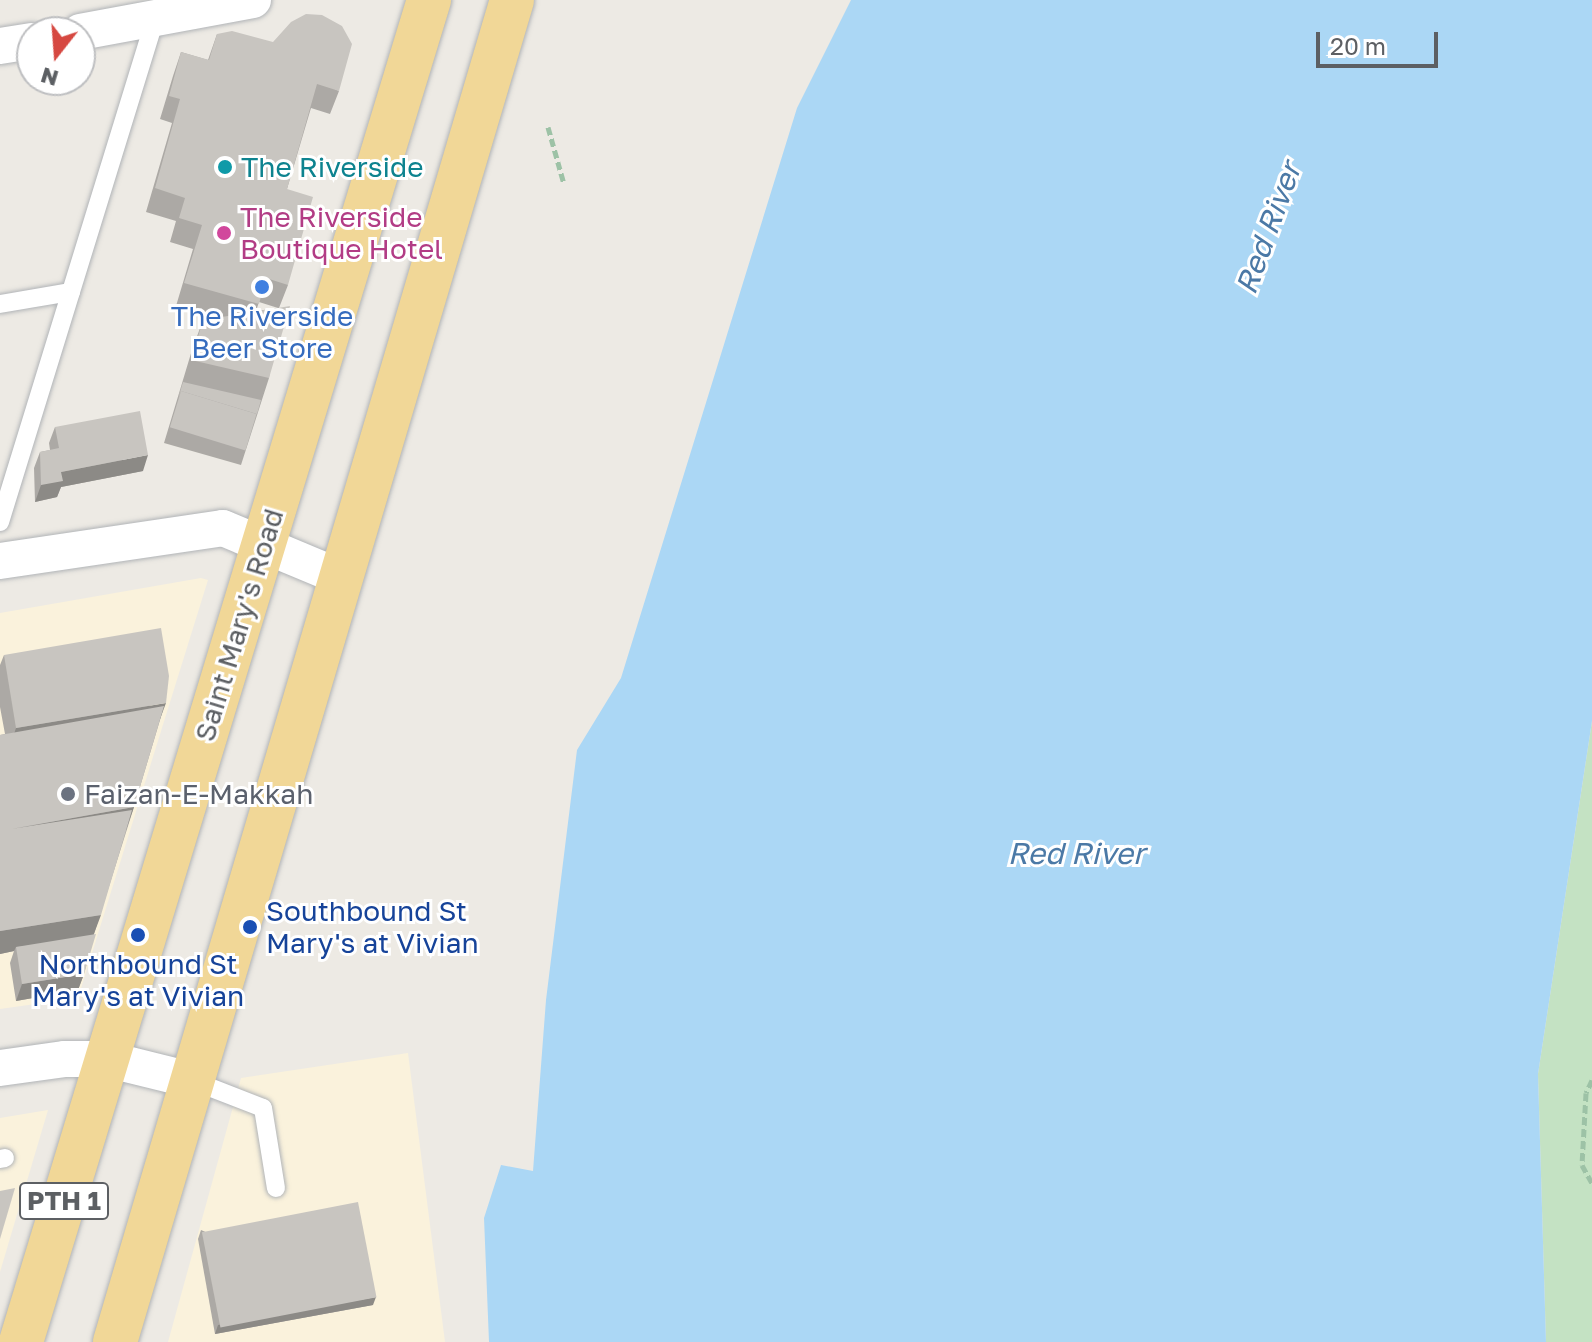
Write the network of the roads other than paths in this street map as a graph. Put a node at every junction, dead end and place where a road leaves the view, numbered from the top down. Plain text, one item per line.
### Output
1 (253, 0) edge
2 (429, 0) edge
3 (512, 0) edge
4 (158, 9) edge
5 (96, 27) edge
6 (71, 292) junction
7 (0, 304) edge
8 (0, 522) edge
9 (264, 545) junction
10 (0, 561) edge
11 (340, 577) junction
12 (106, 1059) junction
13 (0, 1068) edge
14 (191, 1080) junction
15 (276, 1188) dead end
16 (21, 1342) edge
17 (115, 1342) edge

1 - 4 street
2 - 9 highway, Saint Mary's Road / PTH 1
3 - 11 highway, PTH 1
4 - 5 street
4 - 6 lane
6 - 7 lane
6 - 8 lane
9 - 10 street
9 - 11 street
9 - 12 highway, Saint Mary's Road / PTH 1
11 - 14 highway, PTH 1
12 - 13 street
12 - 14 street
12 - 16 highway, Saint Mary's Road / PTH 1
14 - 15 lane
14 - 17 highway, PTH 1

